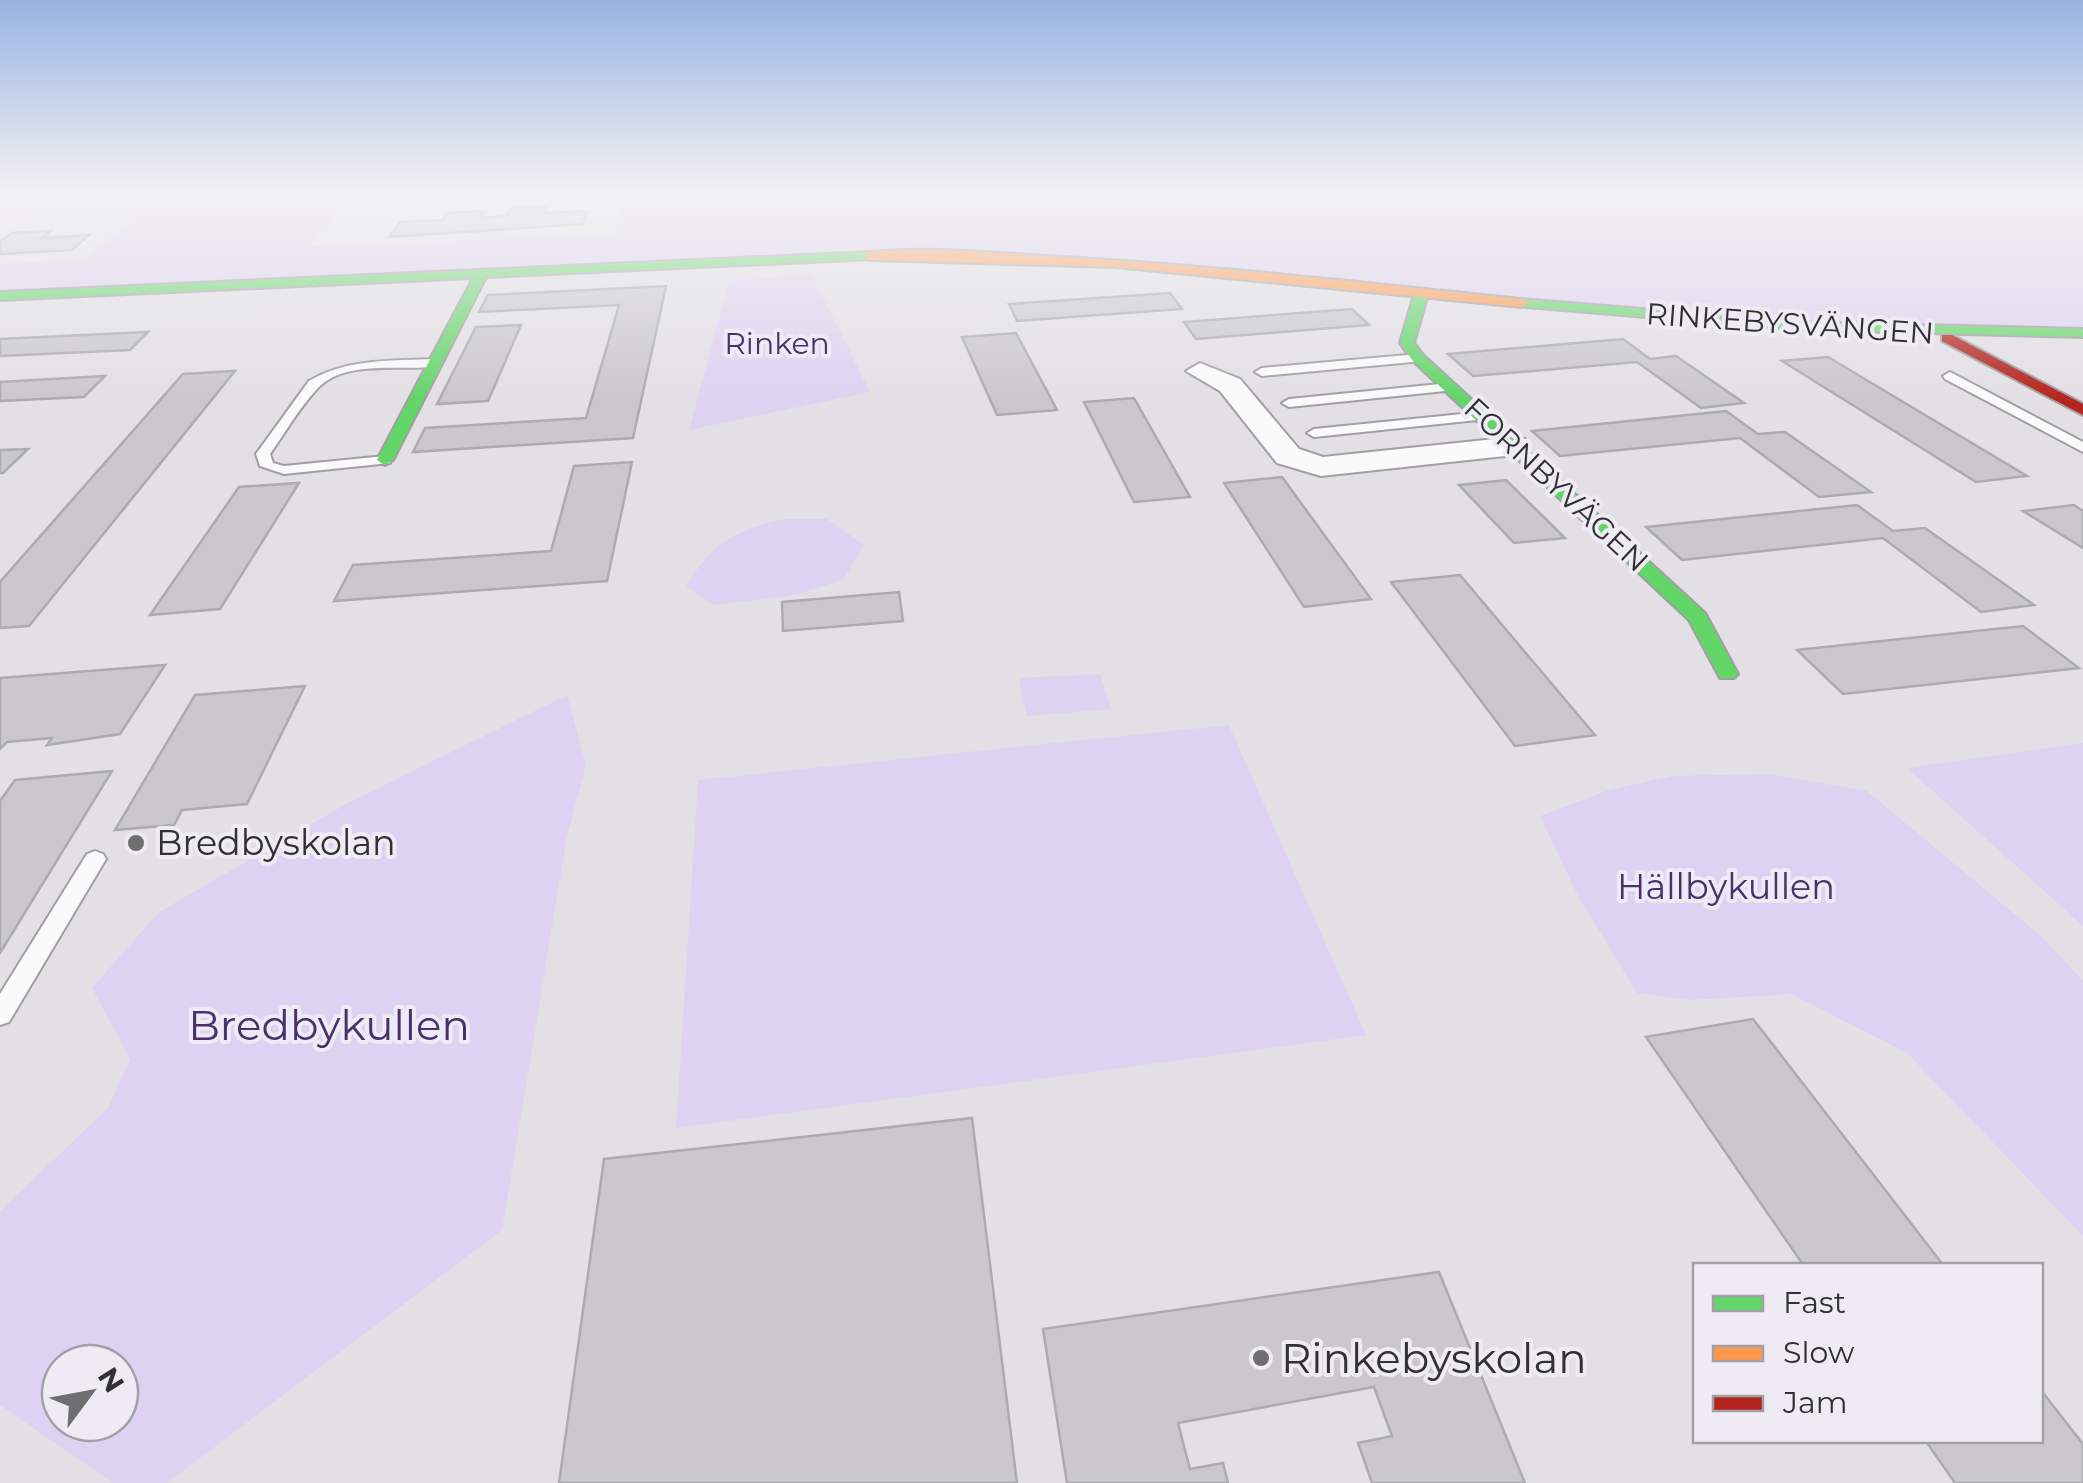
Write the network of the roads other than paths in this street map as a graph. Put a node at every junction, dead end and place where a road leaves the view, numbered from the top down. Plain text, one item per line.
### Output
1 (737, 260) edge
2 (1104, 260) edge
3 (482, 272) junction
4 (1422, 294) junction
5 (0, 296) edge
6 (1940, 334) junction
7 (2083, 334) edge
8 (1418, 358) junction
9 (435, 363) junction
10 (1200, 371) dead end
11 (1262, 372) dead end
12 (1950, 376) dead end
13 (1450, 387) junction
14 (1290, 403) dead end
15 (2083, 410) edge
16 (1482, 416) junction
17 (1314, 433) dead end
18 (1514, 446) junction
19 (2083, 448) edge
20 (385, 460) joint
21 (1726, 674) dead end
22 (95, 859) dead end
23 (0, 1015) edge

1 - 3 street, RINKEBYSVÄNGEN
2 - 4 street, RINKEBYSVÄNGEN
3 - 5 street, RINKEBYSVÄNGEN
3 - 9 street
4 - 6 street, RINKEBYSVÄNGEN
4 - 8 street
6 - 7 street, RINKEBYSVÄNGEN
6 - 15 street
8 - 11 lane
8 - 13 street, FORNBYVÄGEN
9 - 20 street
9 - 20 lane
10 - 18 street
12 - 19 lane
13 - 14 lane
13 - 16 street, FORNBYVÄGEN
16 - 17 lane
16 - 18 street, FORNBYVÄGEN
18 - 21 street, FORNBYVÄGEN
22 - 23 lane

